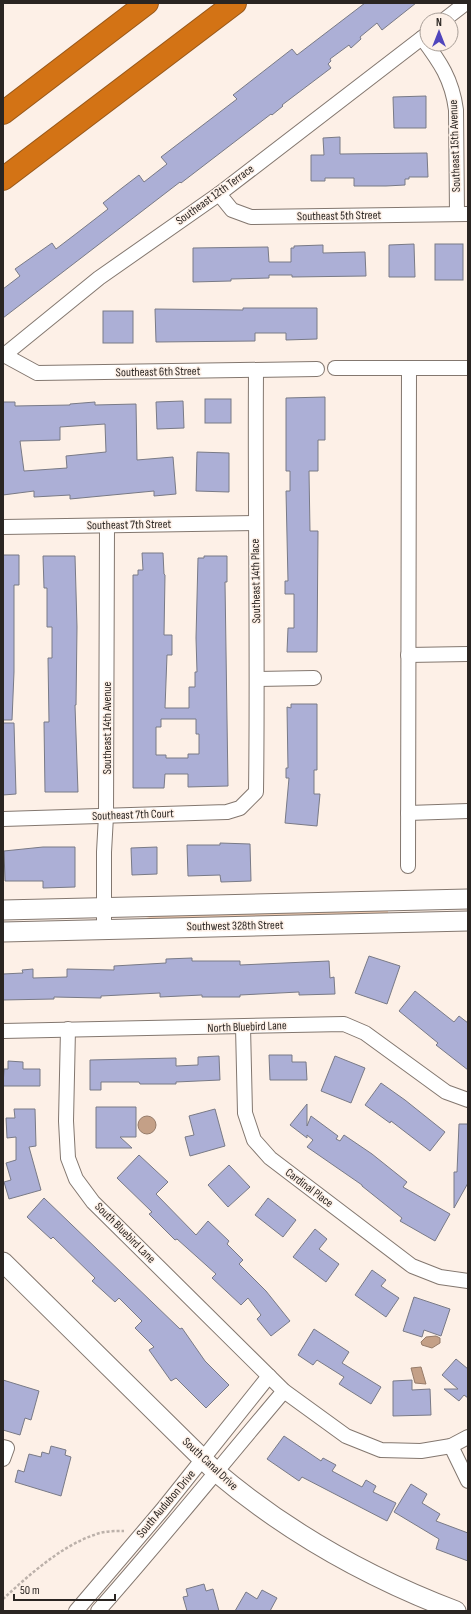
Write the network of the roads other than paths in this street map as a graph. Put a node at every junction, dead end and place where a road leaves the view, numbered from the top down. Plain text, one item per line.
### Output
1 (147, 3) edge
2 (235, 3) edge
3 (466, 3) edge
4 (454, 12) edge
5 (419, 40) edge
6 (434, 52) edge
7 (3, 113) edge
8 (3, 178) edge
9 (219, 194) junction
10 (462, 214) edge
11 (3, 355) edge
12 (335, 368) dead end
13 (409, 368) junction
14 (468, 368) edge
15 (317, 369) dead end
16 (256, 371) junction
17 (255, 522) junction
18 (107, 526) junction
19 (3, 527) edge
20 (468, 654) edge
21 (408, 655) junction
22 (314, 678) dead end
23 (257, 679) junction
24 (256, 792) joint
25 (468, 811) edge
26 (408, 813) junction
27 (106, 816) junction
28 (3, 819) edge
29 (408, 866) dead end
30 (468, 899) edge
31 (104, 907) junction
32 (3, 910) edge
33 (468, 921) edge
34 (104, 929) junction
35 (3, 932) edge
36 (243, 1027) junction
37 (68, 1029) junction
38 (3, 1031) edge
39 (468, 1100) edge
40 (3, 1262) edge
41 (468, 1281) edge
42 (269, 1376) junction
43 (284, 1391) junction
44 (468, 1437) edge
45 (452, 1446) junction
46 (3, 1447) edge
47 (3, 1459) edge
48 (210, 1466) junction
49 (468, 1481) edge
50 (76, 1611) edge
51 (98, 1611) edge
52 (456, 1611) edge

1 - 7 highway
2 - 8 highway
3 - 4 street
5 - 9 street, Southeast 12th Terrace
6 - 10 street, Southeast 15th Avenue
9 - 10 street, Southeast 5th Street
9 - 11 street, Southeast 12th Terrace
11 - 16 street, Southeast 6th Street
12 - 13 street
13 - 14 street
13 - 21 street
15 - 16 street, Southeast 6th Street
16 - 17 street, Southeast 14th Place
17 - 18 street, Southeast 7th Street
17 - 23 street, Southeast 14th Place
18 - 19 street, Southeast 7th Street
18 - 27 street, Southeast 14th Avenue
20 - 21 street
21 - 26 street
22 - 23 street
23 - 24 street, Southeast 14th Place
24 - 27 street, Southeast 7th Court
25 - 26 street
26 - 29 street
27 - 28 street, Southeast 7th Court
27 - 31 street, Southeast 14th Avenue
30 - 31 street, Southwest 328th Street
31 - 32 street, Southwest 328th Street
31 - 34 street, Southeast 14th Avenue
33 - 34 street, Southwest 328th Street
34 - 35 street, Southwest 328th Street
36 - 37 street, North Bluebird Lane
36 - 39 street, North Bluebird Lane
36 - 41 street, Cardinal Place
37 - 38 street, North Bluebird Lane
37 - 42 street, South Bluebird Lane
40 - 48 street, South Canal Drive
42 - 43 street, South Bluebird Lane
42 - 48 street, South Audubon Drive
43 - 45 street, South Bluebird Lane
43 - 48 street, South Audubon Drive
44 - 45 street
45 - 49 street
46 - 47 street
48 - 50 street, South Audubon Drive
48 - 51 street, South Audubon Drive
48 - 52 street, South Canal Drive

